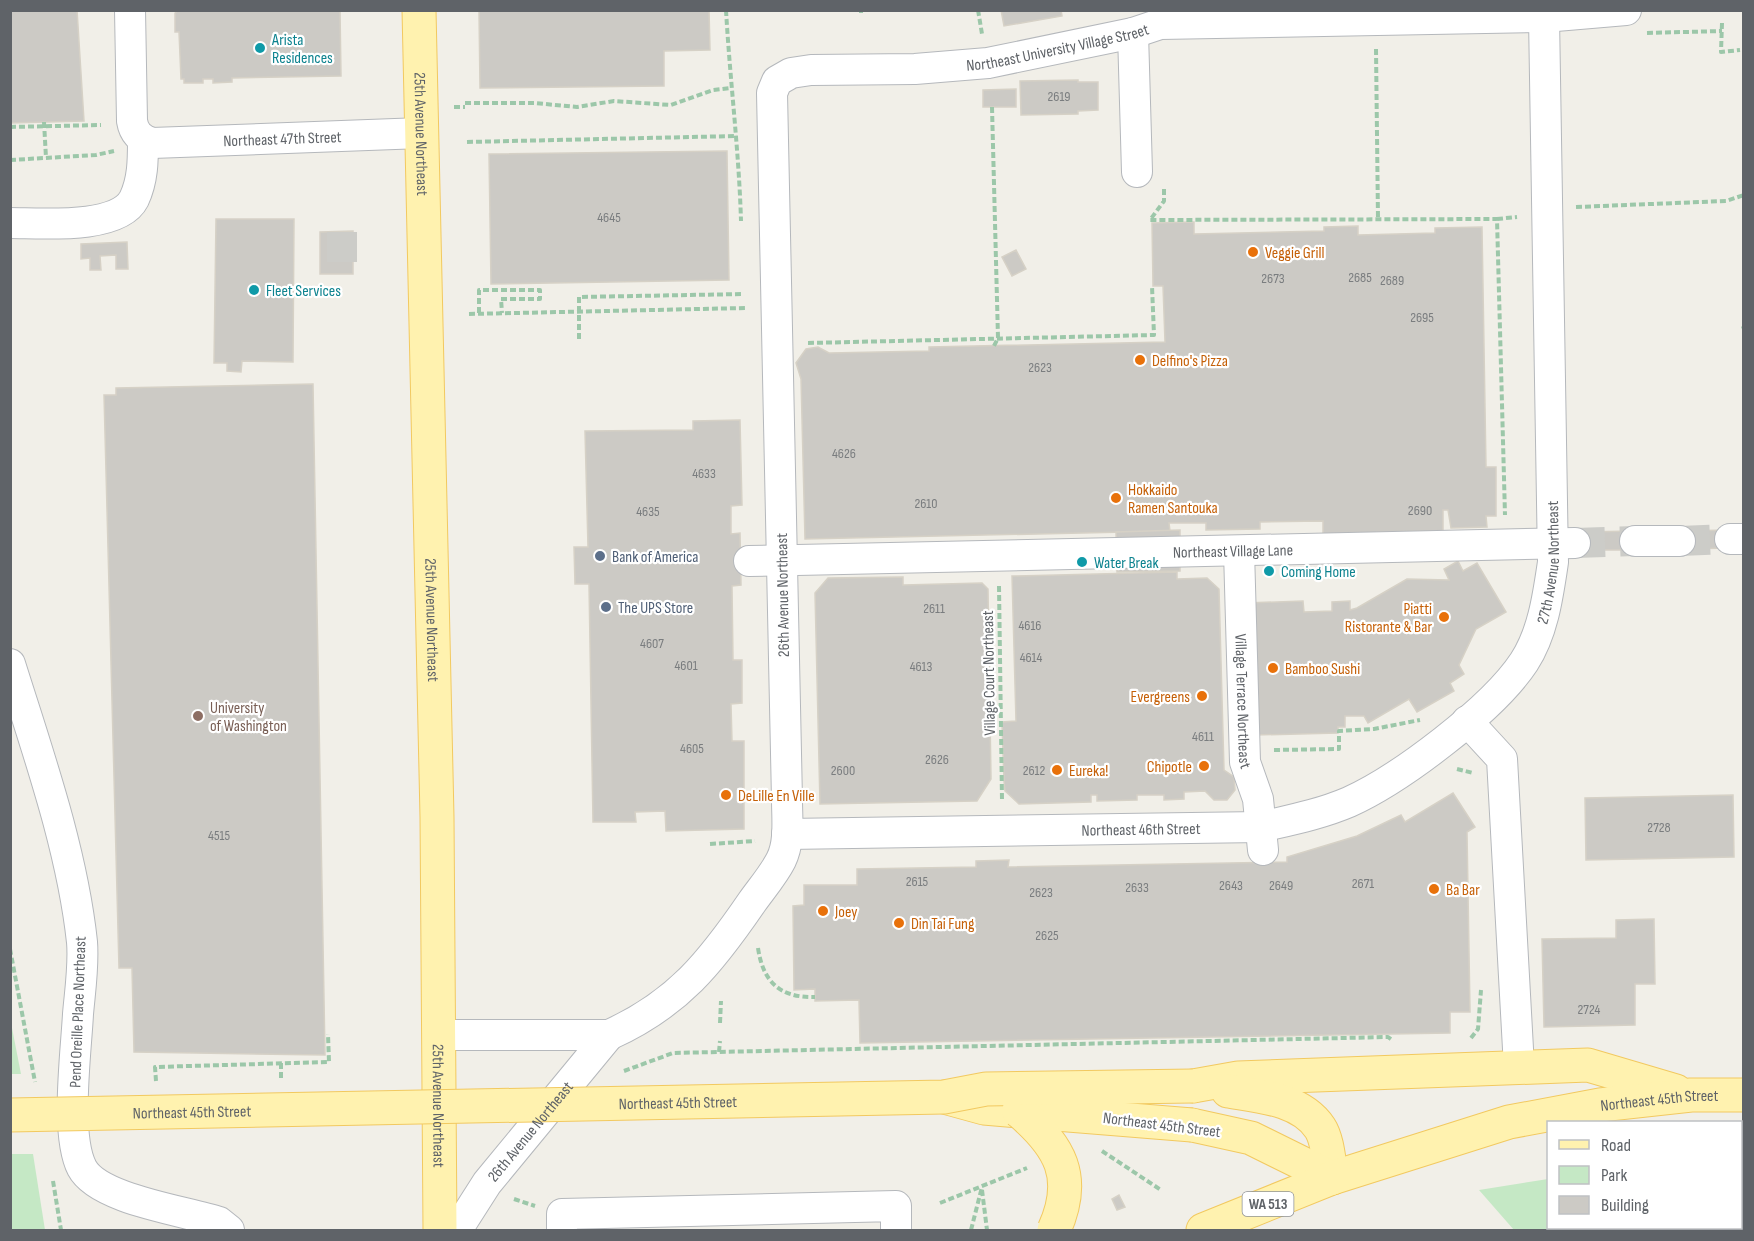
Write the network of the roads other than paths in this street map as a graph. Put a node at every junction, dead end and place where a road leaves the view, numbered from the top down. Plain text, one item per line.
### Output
1 (130, 10) edge
2 (419, 10) edge
3 (1626, 10) edge
4 (1544, 17) junction
5 (1133, 33) junction
6 (777, 81) joint
7 (422, 134) junction
8 (131, 145) junction
9 (1150, 177) road end
10 (10, 223) edge
11 (1635, 541) tunnel mouth
12 (1680, 541) tunnel mouth
13 (1564, 543) junction
14 (1239, 551) junction
15 (749, 561) dead end
16 (782, 561) junction
17 (10, 664) edge
18 (1467, 721) junction
19 (787, 834) junction
20 (1262, 838) junction
21 (440, 1035) junction
22 (609, 1035) junction
23 (1519, 1067) junction
24 (1193, 1086) junction
25 (1691, 1095) junction
26 (1743, 1095) edge
27 (944, 1097) junction
28 (1019, 1111) junction
29 (10, 1115) edge
30 (1332, 1178) junction
31 (229, 1230) edge
32 (440, 1230) edge
33 (457, 1230) edge
34 (562, 1230) edge
35 (896, 1230) edge
36 (1054, 1230) edge
37 (1203, 1230) edge

1 - 8 street
2 - 7 main road, 25th Avenue Northeast
3 - 4 street, Northeast University Village Street
4 - 5 street, Northeast University Village Street
4 - 13 street, 27th Avenue Northeast
5 - 6 street, Northeast University Village Street
5 - 9 street
6 - 16 street, 26th Avenue Northeast
7 - 8 street, Northeast 47th Street
7 - 21 main road, 25th Avenue Northeast
8 - 10 street
11 - 12 street
13 - 14 street, Northeast Village Lane
13 - 18 street, 27th Avenue Northeast
14 - 16 street, Northeast Village Lane
14 - 20 street, Village Terrace Northeast
15 - 16 street, Northeast Village Lane
16 - 19 street, 26th Avenue Northeast
17 - 31 street, Pend Oreille Place Northeast
18 - 20 street, Northeast 46th Street
18 - 23 street
19 - 20 street, Northeast 46th Street
19 - 22 street, 26th Avenue Northeast
21 - 22 street, 26th Avenue Northeast
21 - 32 main road, 25th Avenue Northeast
22 - 33 street, 26th Avenue Northeast
23 - 24 main road
23 - 25 main road
24 - 27 main road, bridge
24 - 30 main road
25 - 26 main road, Northeast 45th Street / WA 513
25 - 30 main road, Northeast 45th Street / WA 513
27 - 28 main road, Northeast 45th Street
27 - 29 main road, Northeast 45th Street, bridge
28 - 30 main road, Northeast 45th Street, bridge
28 - 36 main road, bridge
30 - 37 main road, WA 513
34 - 35 street

